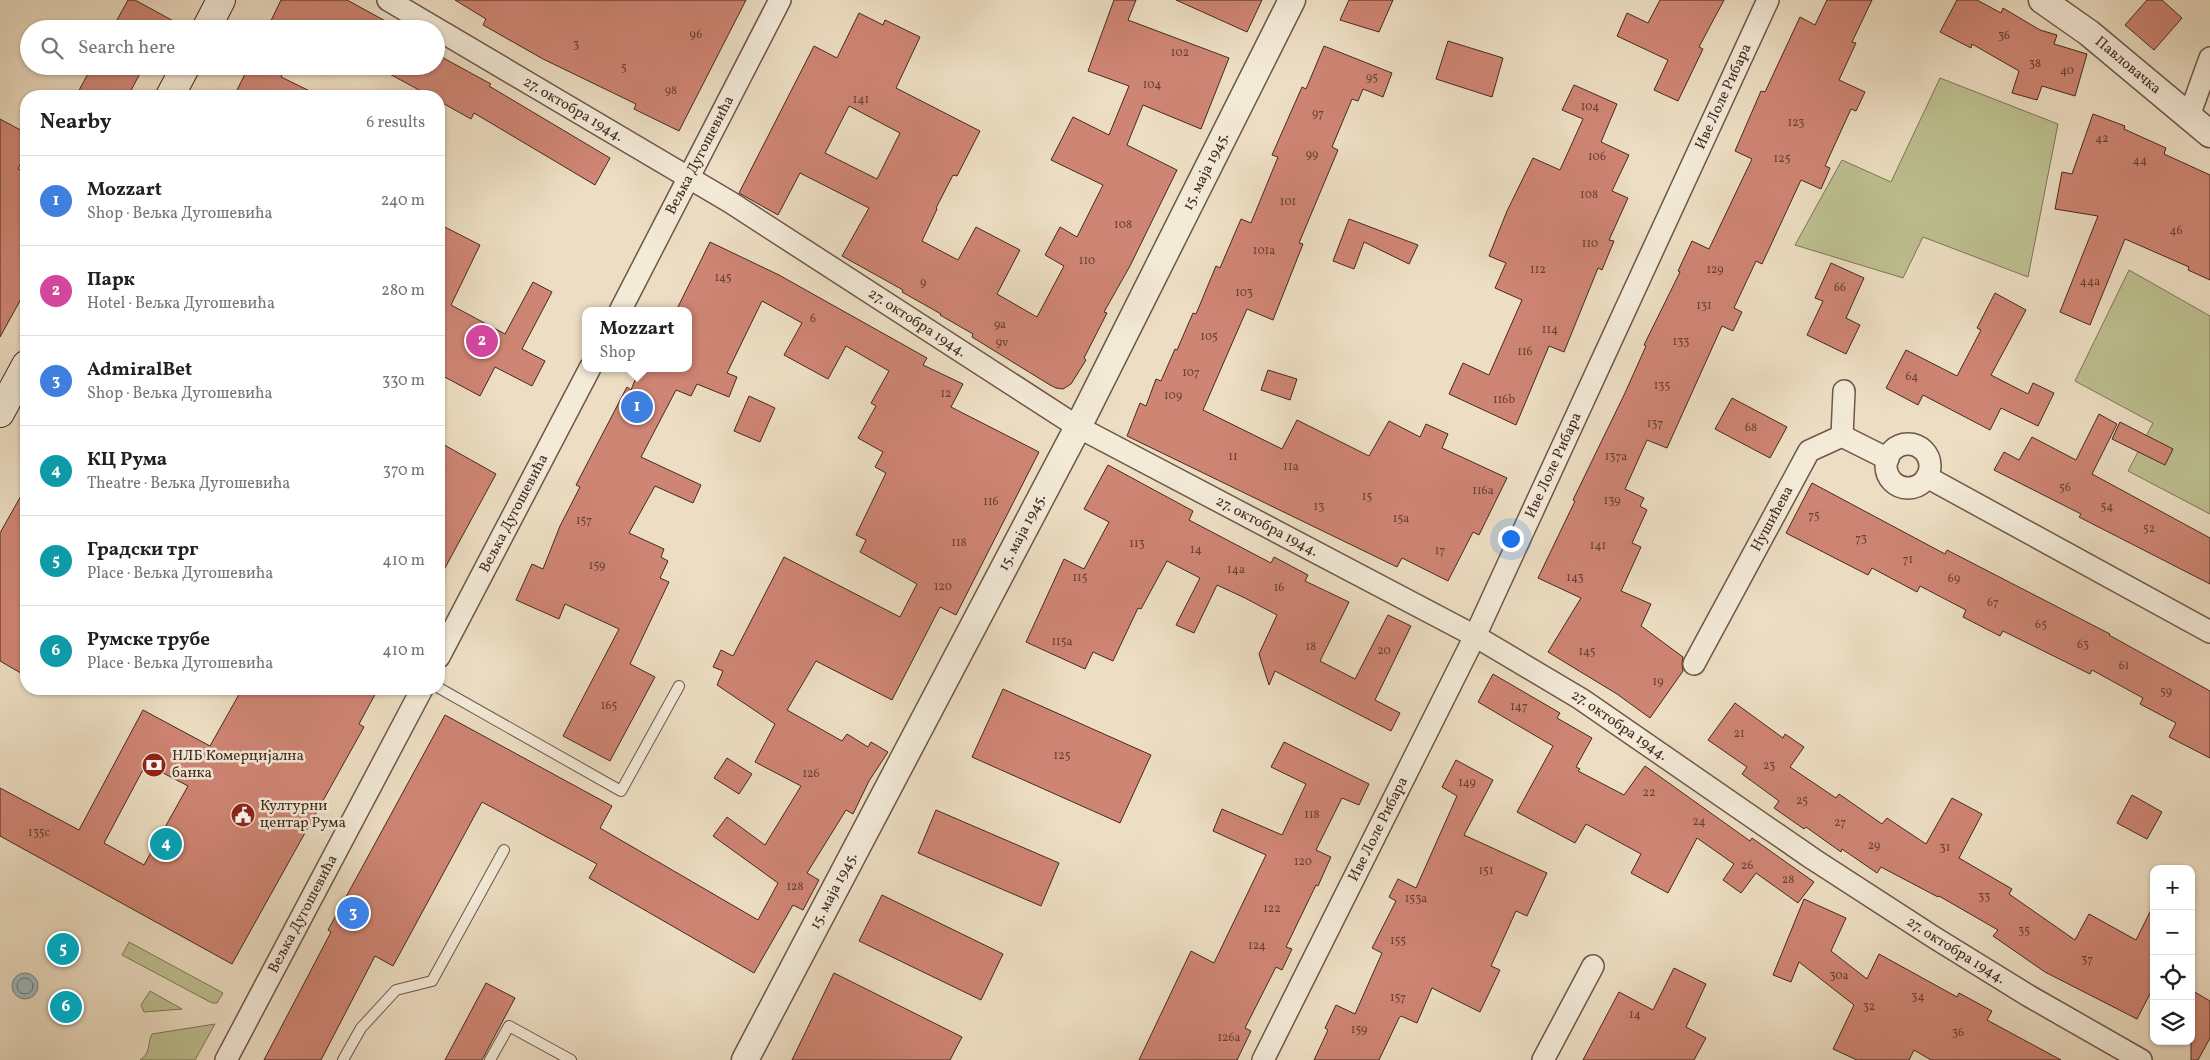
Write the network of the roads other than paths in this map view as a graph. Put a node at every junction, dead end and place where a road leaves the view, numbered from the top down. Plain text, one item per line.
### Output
1 (221, 0) edge
2 (388, 0) edge
3 (780, 0) edge
4 (1292, 0) edge
5 (1768, 0) edge
6 (2042, 0) edge
7 (211, 20) edge
8 (422, 20) edge
9 (445, 34) edge
10 (2210, 58) edge
11 (181, 75) edge
12 (173, 90) edge
13 (2189, 116) junction
14 (2210, 134) edge
15 (690, 178) junction
16 (622, 307) edge
17 (588, 372) edge
18 (20, 376) edge
19 (1844, 391) dead end
20 (0, 413) edge
21 (1078, 427) junction
22 (1842, 436) junction
23 (1888, 459) junction
24 (1927, 477) junction
25 (2210, 632) edge
26 (1474, 636) junction
27 (445, 646) edge
28 (1694, 664) dead end
29 (679, 686) dead end
30 (445, 691) edge
31 (419, 695) edge
32 (504, 850) dead end
33 (1593, 966) dead end
34 (226, 1060) edge
35 (343, 1060) edge
36 (490, 1060) edge
37 (571, 1060) edge
38 (745, 1060) edge
39 (1263, 1060) edge
40 (1543, 1060) edge
41 (2140, 1060) edge

1 - 7 main road
2 - 8 street, 27. октобра 1944.
3 - 15 street, Вељка Дугошевића
4 - 21 street, 15. маја 1945.
5 - 26 street, Иве Лоле Рибара
6 - 13 street, Павловачка
9 - 15 street, 27. октобра 1944.
10 - 13 street
11 - 12 main road
13 - 14 street, Павловачка
15 - 16 street, Вељка Дугошевића
15 - 21 street, 27. октобра 1944.
17 - 27 street, Вељка Дугошевића
18 - 20 main road
19 - 22 street
21 - 26 street, 27. октобра 1944.
21 - 38 street, 15. маја 1945.
22 - 23 street
22 - 28 street, Нушићева
23 - 24 street
23 - 24 street
24 - 25 street
26 - 39 street, Иве Лоле Рибара
26 - 41 street, 27. октобра 1944.
29 - 30 lane
31 - 34 street, Вељка Дугошевића
32 - 35 lane
33 - 40 street
36 - 37 lane

